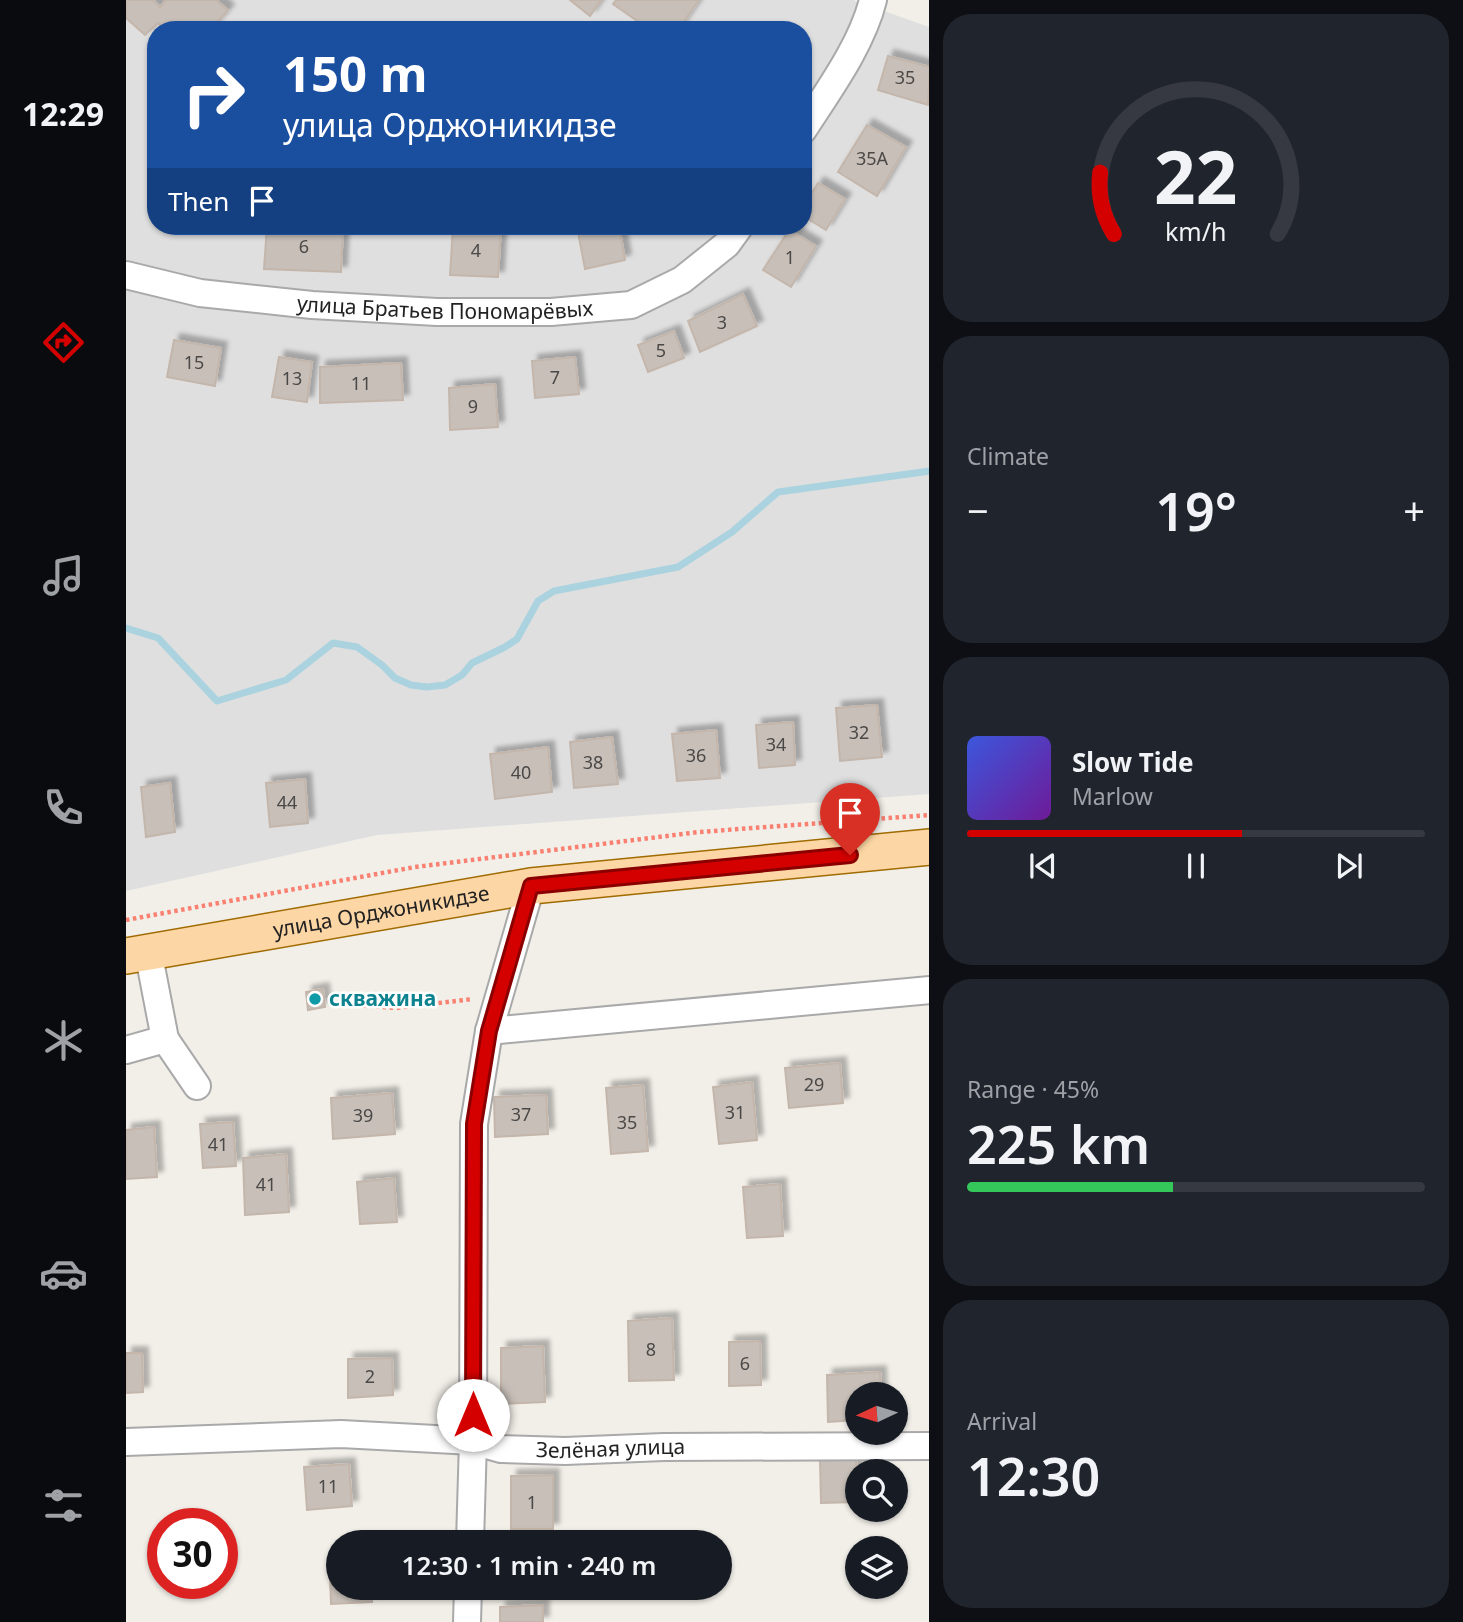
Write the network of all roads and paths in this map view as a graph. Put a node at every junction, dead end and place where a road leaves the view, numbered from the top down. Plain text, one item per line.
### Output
1 (873, 0) edge
2 (812, 116) edge
3 (734, 235) edge
4 (126, 275) edge
5 (929, 847) edge
6 (531, 886) junction
7 (137, 953) edge
8 (929, 990) edge
9 (498, 995) junction
10 (334, 1003) dead end
11 (489, 1031) junction
12 (165, 1039) junction
13 (126, 1050) edge
14 (197, 1086) dead end
15 (473, 1441) junction
16 (126, 1442) edge
17 (929, 1446) edge
18 (470, 1530) edge
19 (468, 1600) edge
20 (467, 1622) edge

1 - 2 street
3 - 4 street, улица Братьев Пономарёвых
5 - 6 main road, улица Орджоникидзе
6 - 7 main road, улица Орджоникидзе
6 - 9 street
7 - 12 street
8 - 11 street
9 - 10 path
9 - 11 street
11 - 15 street
12 - 13 street
12 - 14 street
15 - 16 street, Зелёная улица
15 - 17 street, Зелёная улица
15 - 18 street
19 - 20 street

